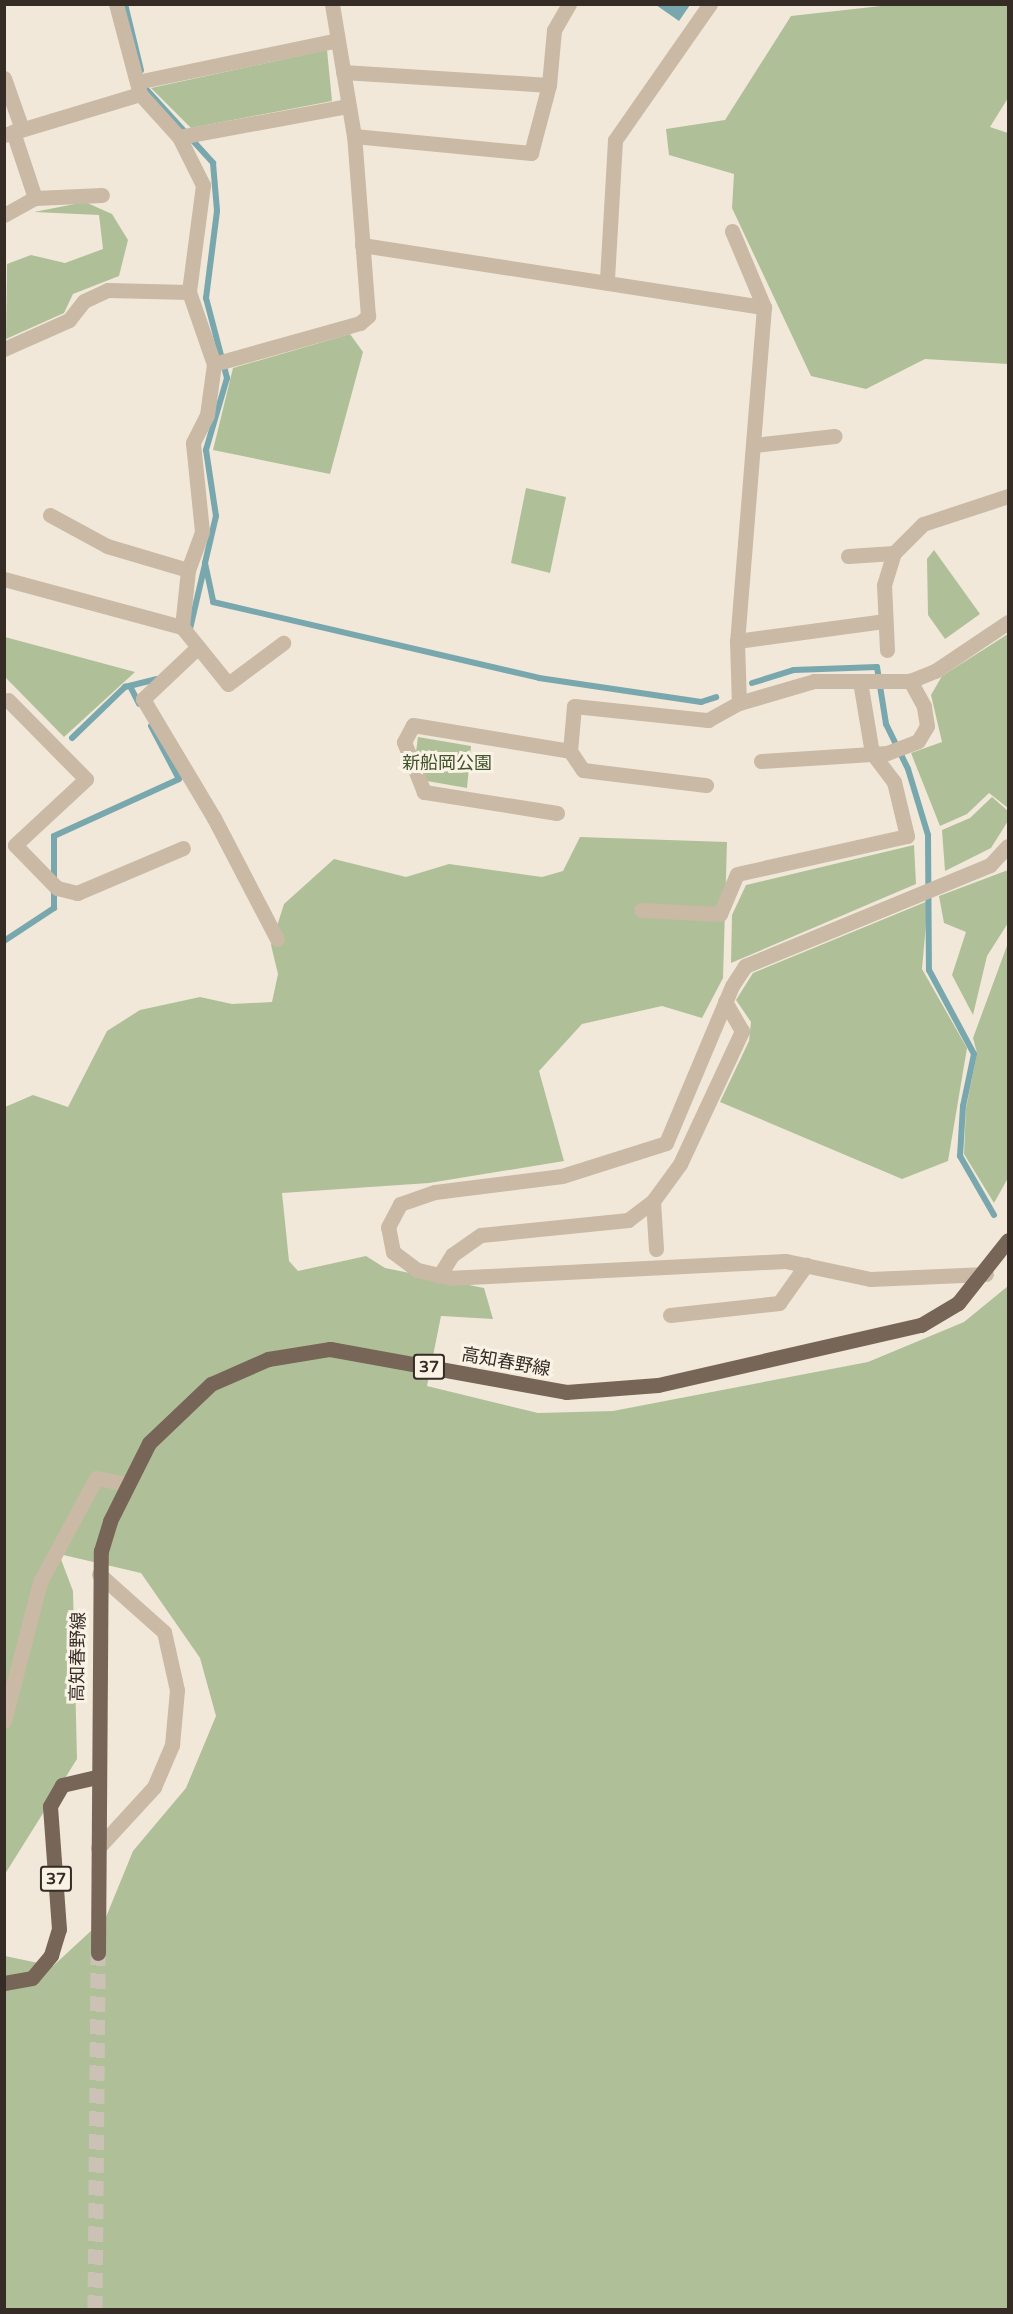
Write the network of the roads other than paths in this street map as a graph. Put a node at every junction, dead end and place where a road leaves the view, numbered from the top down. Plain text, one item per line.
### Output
1 (116, 4) edge
2 (332, 4) edge
3 (569, 4) edge
4 (711, 4) edge
5 (338, 40) junction
6 (343, 72) junction
7 (4, 78) edge
8 (549, 85) junction
9 (139, 88) junction
10 (348, 106) junction
11 (13, 132) edge
12 (354, 136) junction
13 (179, 137) junction
14 (102, 195) dead end
15 (35, 198) junction
16 (4, 215) edge
17 (732, 231) dead end
18 (362, 245) junction
19 (607, 279) junction
20 (189, 292) junction
21 (764, 307) junction
22 (4, 349) edge
23 (214, 364) junction
24 (834, 436) dead end
25 (754, 445) junction
26 (1008, 496) edge
27 (50, 515) dead end
28 (894, 553) junction
29 (848, 556) dead end
30 (188, 570) junction
31 (4, 579) edge
32 (884, 621) junction
33 (1008, 622) edge
34 (182, 627) junction
35 (737, 641) junction
36 (283, 643) dead end
37 (198, 647) junction
38 (887, 650) dead end
39 (860, 681) junction
40 (910, 681) junction
41 (6, 700) edge
42 (739, 703) junction
43 (570, 752) junction
44 (880, 753) junction
45 (761, 762) dead end
46 (706, 785) dead end
47 (558, 813) dead end
48 (1008, 846) edge
49 (183, 848) dead end
50 (10, 850) edge
51 (641, 910) dead end
52 (277, 939) dead end
53 (724, 1002) junction
54 (653, 1201) junction
55 (1008, 1240) edge
56 (656, 1249) dead end
57 (806, 1265) junction
58 (986, 1274) junction
59 (439, 1276) junction
60 (670, 1315) dead end
61 (128, 1484) junction
62 (99, 1574) junction
63 (4, 1721) edge
64 (98, 1777) junction
65 (98, 1848) junction
66 (98, 1953) tunnel mouth
67 (4, 1983) edge

1 - 9 street
2 - 5 street
3 - 8 street
4 - 19 street
5 - 6 street
5 - 9 street
6 - 8 street
6 - 10 street
7 - 11 street
8 - 12 street
9 - 11 street
9 - 13 street
10 - 12 street
10 - 13 street
11 - 15 street
12 - 18 street
13 - 20 street
14 - 15 street
15 - 16 street
17 - 21 street
18 - 19 street
18 - 23 street
19 - 21 street
20 - 22 street
20 - 23 street
21 - 25 street
23 - 30 street
24 - 25 street
25 - 35 street
26 - 28 street
27 - 30 street
28 - 29 street
28 - 32 street
30 - 34 street
31 - 34 street
32 - 35 street
32 - 38 street
33 - 40 street
34 - 37 street
35 - 42 street
36 - 37 street
37 - 52 street
39 - 40 street
39 - 42 street
39 - 44 street
40 - 44 street
41 - 50 street
42 - 43 street
43 - 46 street
43 - 47 street
44 - 45 street
44 - 51 street
48 - 53 street
49 - 50 street
53 - 54 street
53 - 59 street
54 - 56 street
54 - 59 street
55 - 58 main road, 高知春野線 / 37
57 - 58 street
57 - 59 street
57 - 60 street
58 - 61 main road, 高知春野線 / 37
61 - 62 main road, 高知春野線 / 37
61 - 63 street
62 - 64 main road, 高知春野線 / 37
62 - 65 street
64 - 65 main road, 高知春野線 / 37
64 - 67 main road, 37
65 - 66 main road, 高知春野線 / 37

